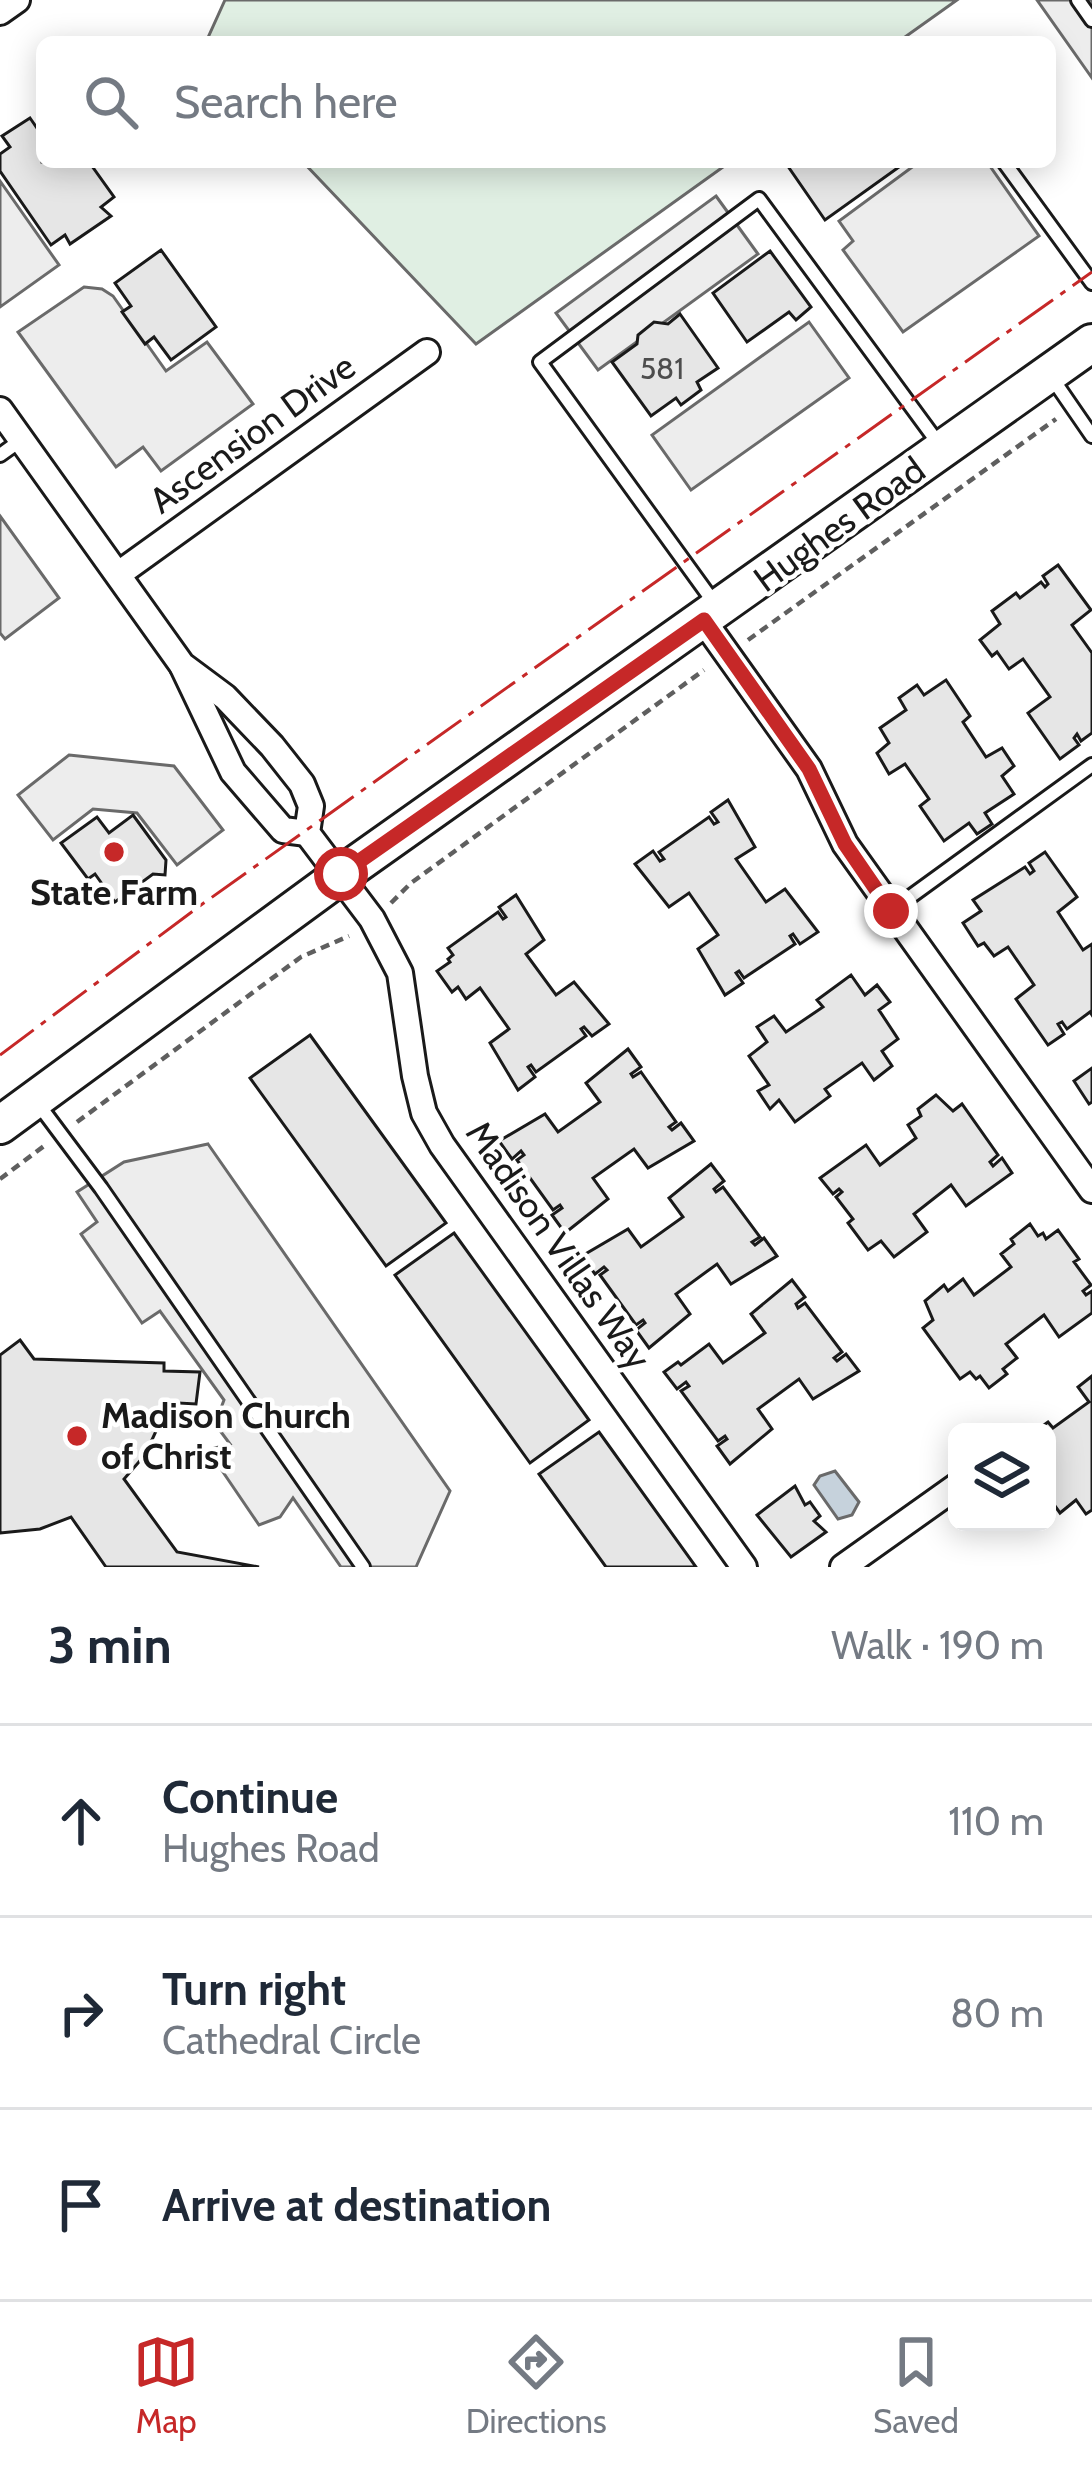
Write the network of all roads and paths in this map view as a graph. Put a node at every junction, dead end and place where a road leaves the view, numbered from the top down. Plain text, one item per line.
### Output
1 (17, 0) edge
2 (1078, 0) edge
3 (0, 12) edge
4 (1092, 20) edge
5 (1008, 168) edge
6 (1092, 284) edge
7 (1092, 343) edge
8 (427, 352) dead end
9 (1049, 374) junction
10 (0, 411) edge
11 (1052, 422) dead end
12 (1092, 436) edge
13 (21, 440) junction
14 (943, 449) junction
15 (0, 455) edge
16 (119, 573) junction
17 (711, 615) junction
18 (764, 629) dead end
19 (182, 665) junction
20 (696, 676) dead end
21 (1092, 765) edge
22 (307, 833) junction
23 (341, 874) junction
24 (391, 903) dead end
25 (891, 911) junction
26 (355, 933) dead end
27 (35, 1100) junction
28 (82, 1118) dead end
29 (0, 1125) edge
30 (37, 1152) dead end
31 (0, 1179) edge
32 (1092, 1190) edge
33 (948, 1492) edge
34 (363, 1567) edge
35 (745, 1567) edge
36 (843, 1567) edge

1 - 3 street
2 - 4 lane
5 - 6 lane
7 - 9 main road, Hughes Road
8 - 16 street, Ascension Drive
9 - 12 lane
9 - 14 main road, Hughes Road
10 - 13 street
11 - 18 path
13 - 15 lane
13 - 16 street
14 - 17 main road, Hughes Road
14 - 17 lane
16 - 19 street
17 - 23 main road, Hughes Road
17 - 25 street
19 - 22 street
19 - 22 street
20 - 24 path
21 - 25 lane
22 - 23 street, Madison Villas Way
23 - 27 main road, Hughes Road
23 - 35 street, Madison Villas Way
25 - 32 street
26 - 28 path
27 - 29 main road, Hughes Road
27 - 34 lane
30 - 31 path
33 - 36 street

